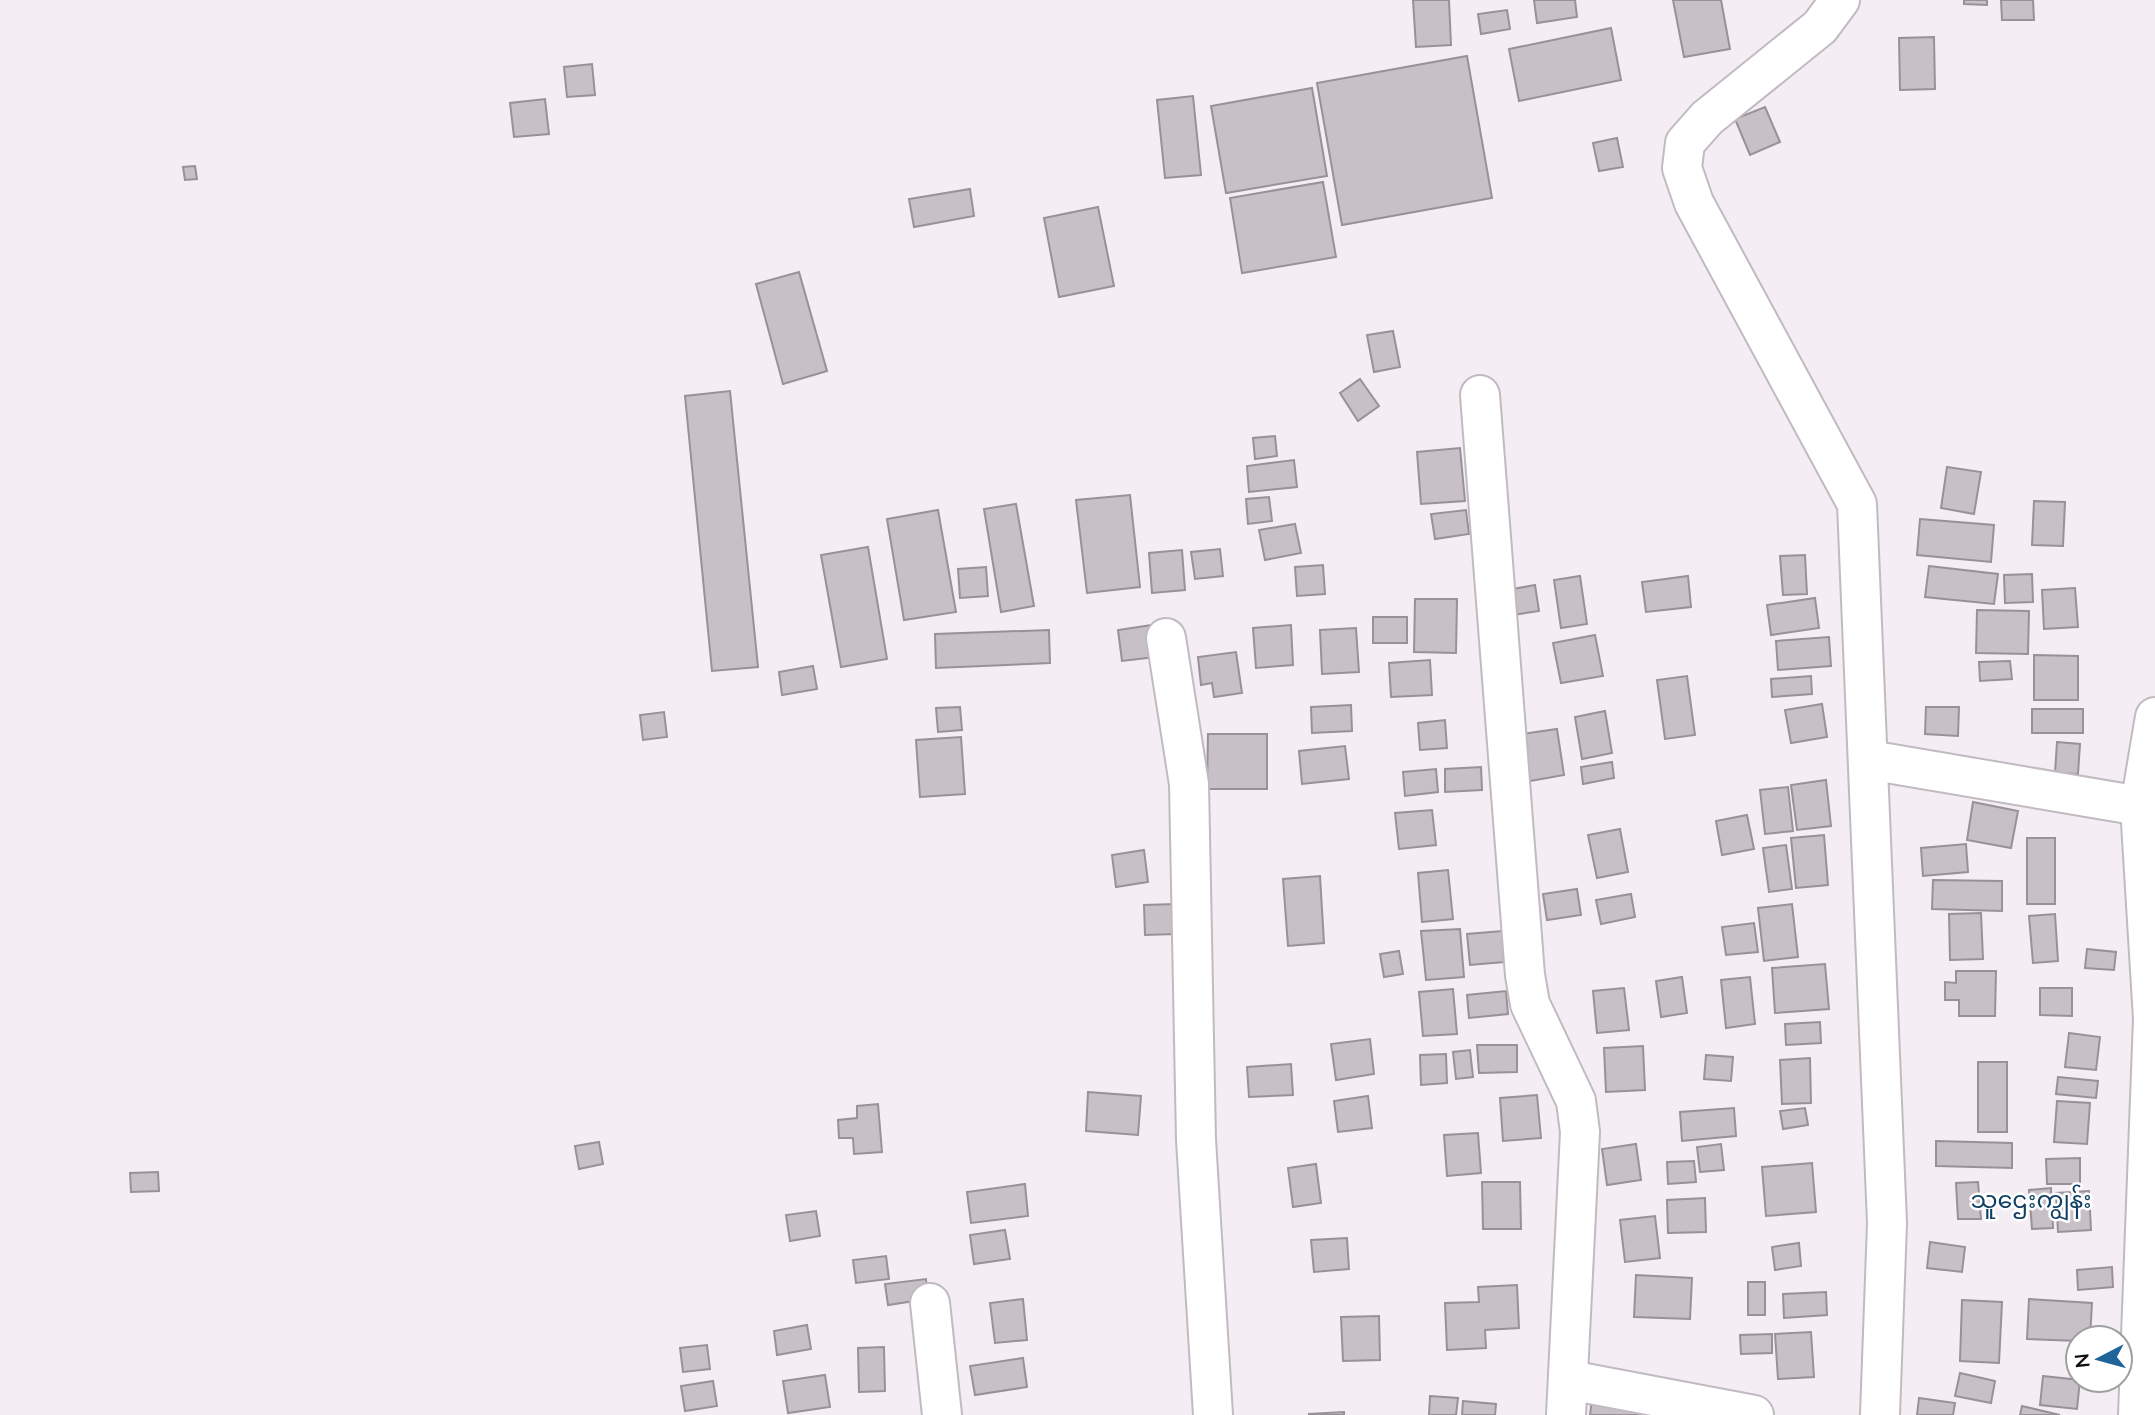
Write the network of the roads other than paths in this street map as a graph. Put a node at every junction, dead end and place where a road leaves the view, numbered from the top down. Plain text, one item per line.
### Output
1 (1840, 0) edge
2 (1480, 395) dead end
3 (1166, 638) dead end
4 (2155, 717) edge
5 (1869, 760) junction
6 (2140, 806) junction
7 (930, 1303) dead end
8 (1568, 1397) edge
9 (942, 1415) edge
10 (1213, 1415) edge
11 (1754, 1415) edge
12 (1880, 1415) edge
13 (2138, 1415) edge

1 - 5 street
2 - 8 street
3 - 10 street
4 - 6 street
5 - 6 street
5 - 12 street
6 - 13 street
7 - 9 street
8 - 11 street

